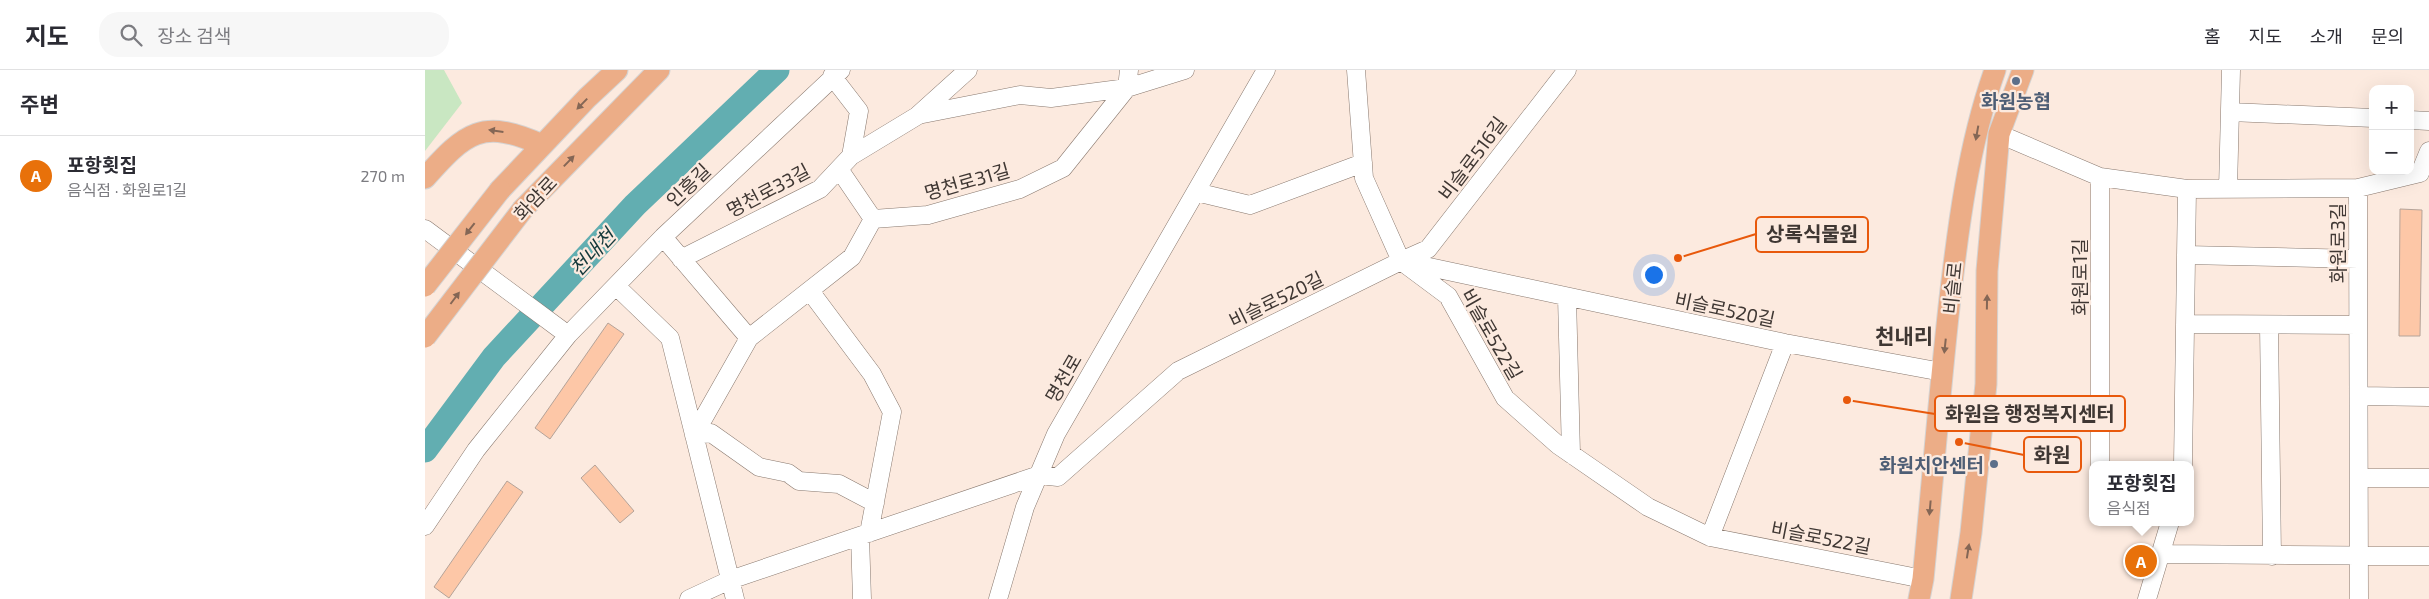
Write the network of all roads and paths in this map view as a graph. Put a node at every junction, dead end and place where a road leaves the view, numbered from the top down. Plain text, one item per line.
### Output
1 (617, 70) edge
2 (659, 70) edge
3 (968, 70) edge
4 (1129, 70) edge
5 (1185, 70) edge
6 (1266, 70) edge
7 (1356, 70) edge
8 (1567, 70) edge
9 (1995, 70) edge
10 (2023, 70) edge
11 (2231, 70) edge
12 (836, 73) edge
13 (1127, 88) junction
14 (2230, 112) junction
15 (917, 116) junction
16 (2369, 118) edge
17 (2414, 120) edge
18 (2429, 121) edge
19 (1999, 134) junction
20 (543, 145) junction
21 (2429, 150) edge
22 (851, 156) junction
23 (1363, 163) junction
24 (839, 169) junction
25 (2100, 177) junction
26 (425, 178) edge
27 (2358, 188) junction
28 (2187, 189) junction
29 (2229, 189) junction
30 (1195, 192) junction
31 (873, 219) junction
32 (425, 229) edge
33 (663, 237) junction
34 (2186, 255) junction
35 (681, 259) junction
36 (2358, 259) junction
37 (1401, 261) junction
38 (425, 286) edge
39 (616, 286) junction
40 (810, 291) junction
41 (1567, 297) junction
42 (2185, 324) junction
43 (2269, 325) junction
44 (2358, 325) junction
45 (568, 335) junction
46 (425, 337) edge
47 (749, 338) junction
48 (1785, 343) junction
49 (1942, 372) junction
50 (2359, 396) junction
51 (2429, 397) edge
52 (694, 435) junction
53 (1571, 454) junction
54 (2100, 461) edge
55 (2183, 461) edge
56 (1039, 475) junction
57 (2359, 478) junction
58 (2429, 478) edge
59 (875, 503) junction
60 (425, 526) edge
61 (2169, 526) edge
62 (865, 534) junction
63 (1710, 537) junction
64 (2161, 554) junction
65 (2272, 556) junction
66 (2429, 556) edge
67 (2359, 557) junction
68 (730, 580) junction
69 (1921, 589) edge
70 (689, 599) edge
71 (735, 599) edge
72 (862, 599) edge
73 (999, 599) edge
74 (1961, 599) edge
75 (2147, 599) edge
76 (2359, 599) edge

1 -> 20 main road, 화암로
46 -> 2 main road, 화암로, bridge
3 - 15 street, 명천로33길
4 - 13 street
5 - 13 street
6 - 30 street, 명천로
7 - 23 street, 비슬로522길
8 - 37 street, 비슬로516길
9 -> 49 main road, 비슬로
10 - 19 main road, 비슬로
11 - 14 street
12 - 22 street
12 - 33 street, 인흥길
13 - 15 street, 명천로33길
13 - 31 street, 명천로31길
14 - 16 street
14 - 29 street
15 - 22 street, 명천로33길
17 - 18 street
19 - 25 street
74 -> 19 main road, 비슬로
20 -> 26 main road
20 -> 38 main road, 화암로, bridge
21 - 27 street, 화원로3길
22 - 24 street, 명천로33길
23 - 30 street
23 - 37 street, 비슬로522길
24 - 31 street
24 - 35 street, 명천로33길
25 - 28 street
25 - 54 street, 화원로1길
27 - 29 street
27 - 36 street, 화원로3길
28 - 29 street
28 - 34 street
30 - 56 street, 명천로
31 - 40 street
32 - 45 street
33 - 35 street
33 - 39 street, 인흥길
34 - 36 street
34 - 42 street
35 - 47 street
36 - 44 street, 화원로3길
37 - 41 street, 비슬로520길
37 - 53 street, 비슬로522길
37 - 56 street, 비슬로520길
39 - 45 street, 인흥길
39 - 52 street
40 - 47 street
40 - 59 street
41 - 48 street, 비슬로520길
41 - 53 street
42 - 43 street
42 - 55 street
43 - 44 street
43 - 65 street
44 - 50 street, 화원로3길
45 - 60 street, 인흥길
47 - 52 street
48 - 49 street, 비슬로520길
48 - 63 street, 비슬로520길
49 -> 69 main road, 비슬로
50 - 51 street
50 - 57 street, 화원로3길
52 - 59 street
52 - 68 street
53 - 63 street, 비슬로522길
56 - 62 street, 비슬로520길
56 - 73 street, 명천로
57 - 58 street
57 - 67 street, 화원로3길
59 - 62 street
61 - 64 street
62 - 68 street, 비슬로520길
62 - 72 street
63 - 69 street, 비슬로522길
64 - 65 street
64 - 75 street
65 - 67 street
66 - 67 street
67 - 76 street, 화원로3길
68 - 70 street, 비슬로520길
68 - 71 street

